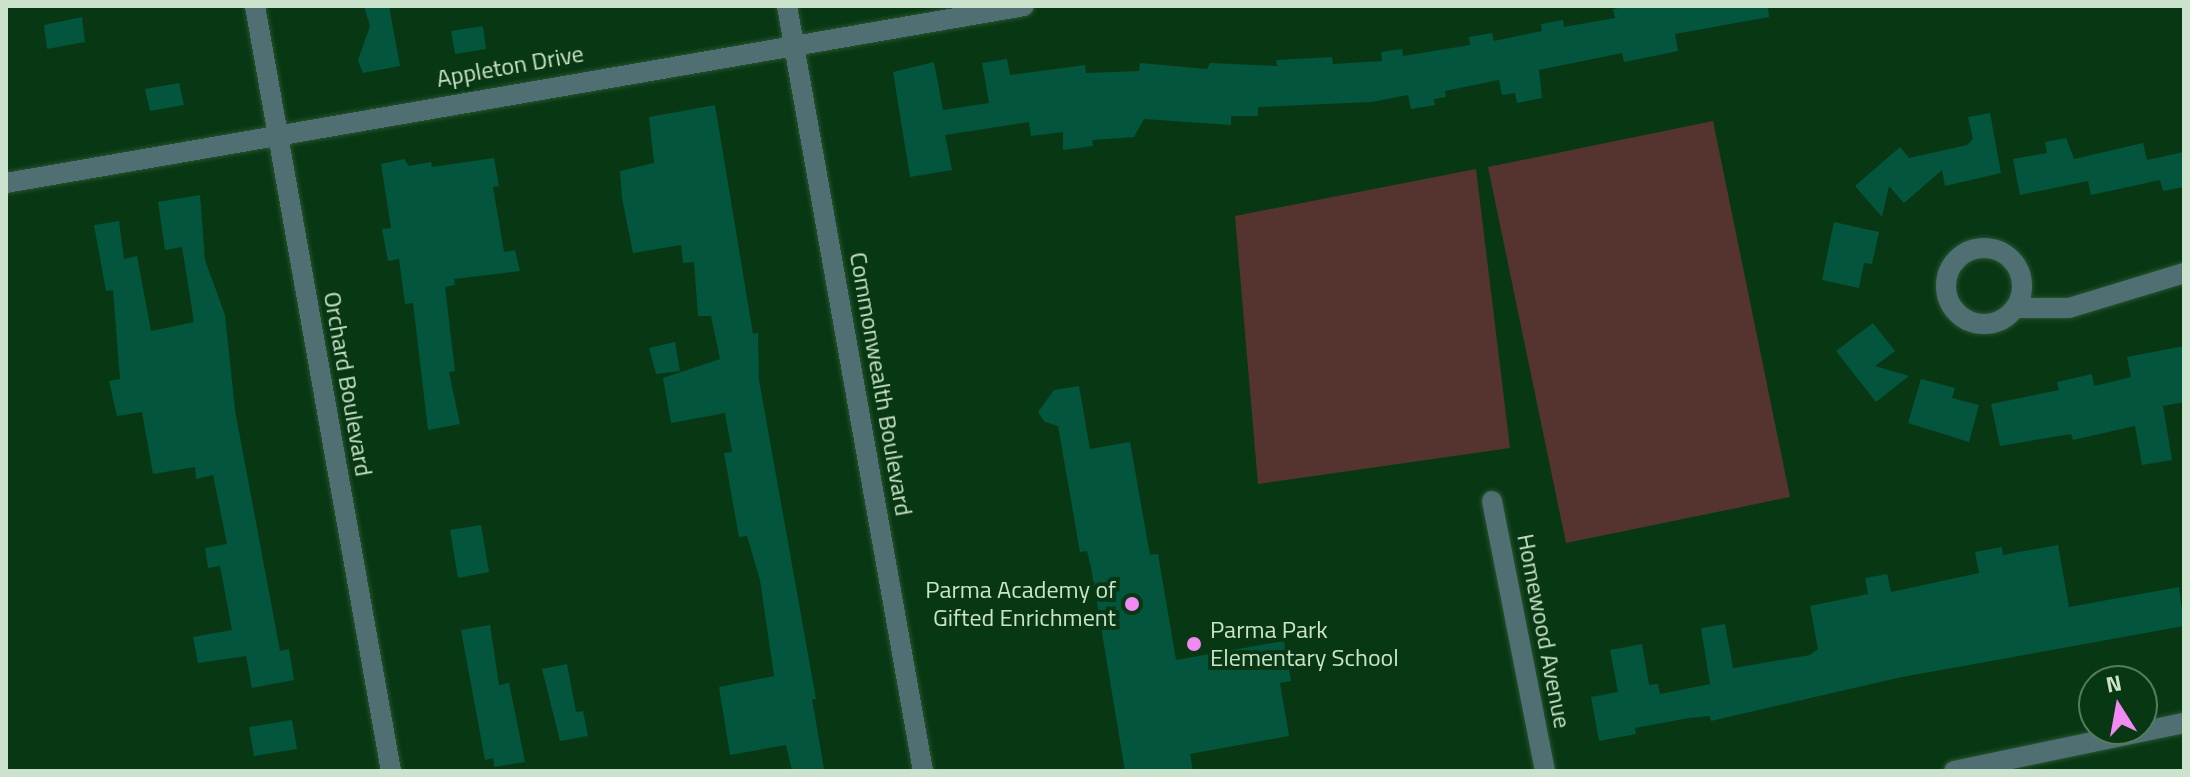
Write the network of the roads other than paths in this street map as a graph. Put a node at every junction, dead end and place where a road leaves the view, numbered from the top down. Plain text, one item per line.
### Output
1 (255, 6) edge
2 (787, 6) edge
3 (1024, 6) edge
4 (794, 42) junction
5 (278, 134) junction
6 (6, 183) edge
7 (2184, 273) edge
8 (2015, 308) dead end
9 (1492, 501) dead end
10 (2184, 723) edge
11 (391, 771) edge
12 (923, 771) edge
13 (1545, 771) edge
14 (1954, 771) edge

1 - 5 street, Orchard Boulevard
2 - 4 street, Commonwealth Boulevard
3 - 4 street, Appleton Drive
4 - 5 street, Appleton Drive
4 - 12 street, Commonwealth Boulevard
5 - 6 street, Appleton Drive
5 - 11 street, Orchard Boulevard
7 - 8 street
9 - 13 street, Homewood Avenue
10 - 14 street

